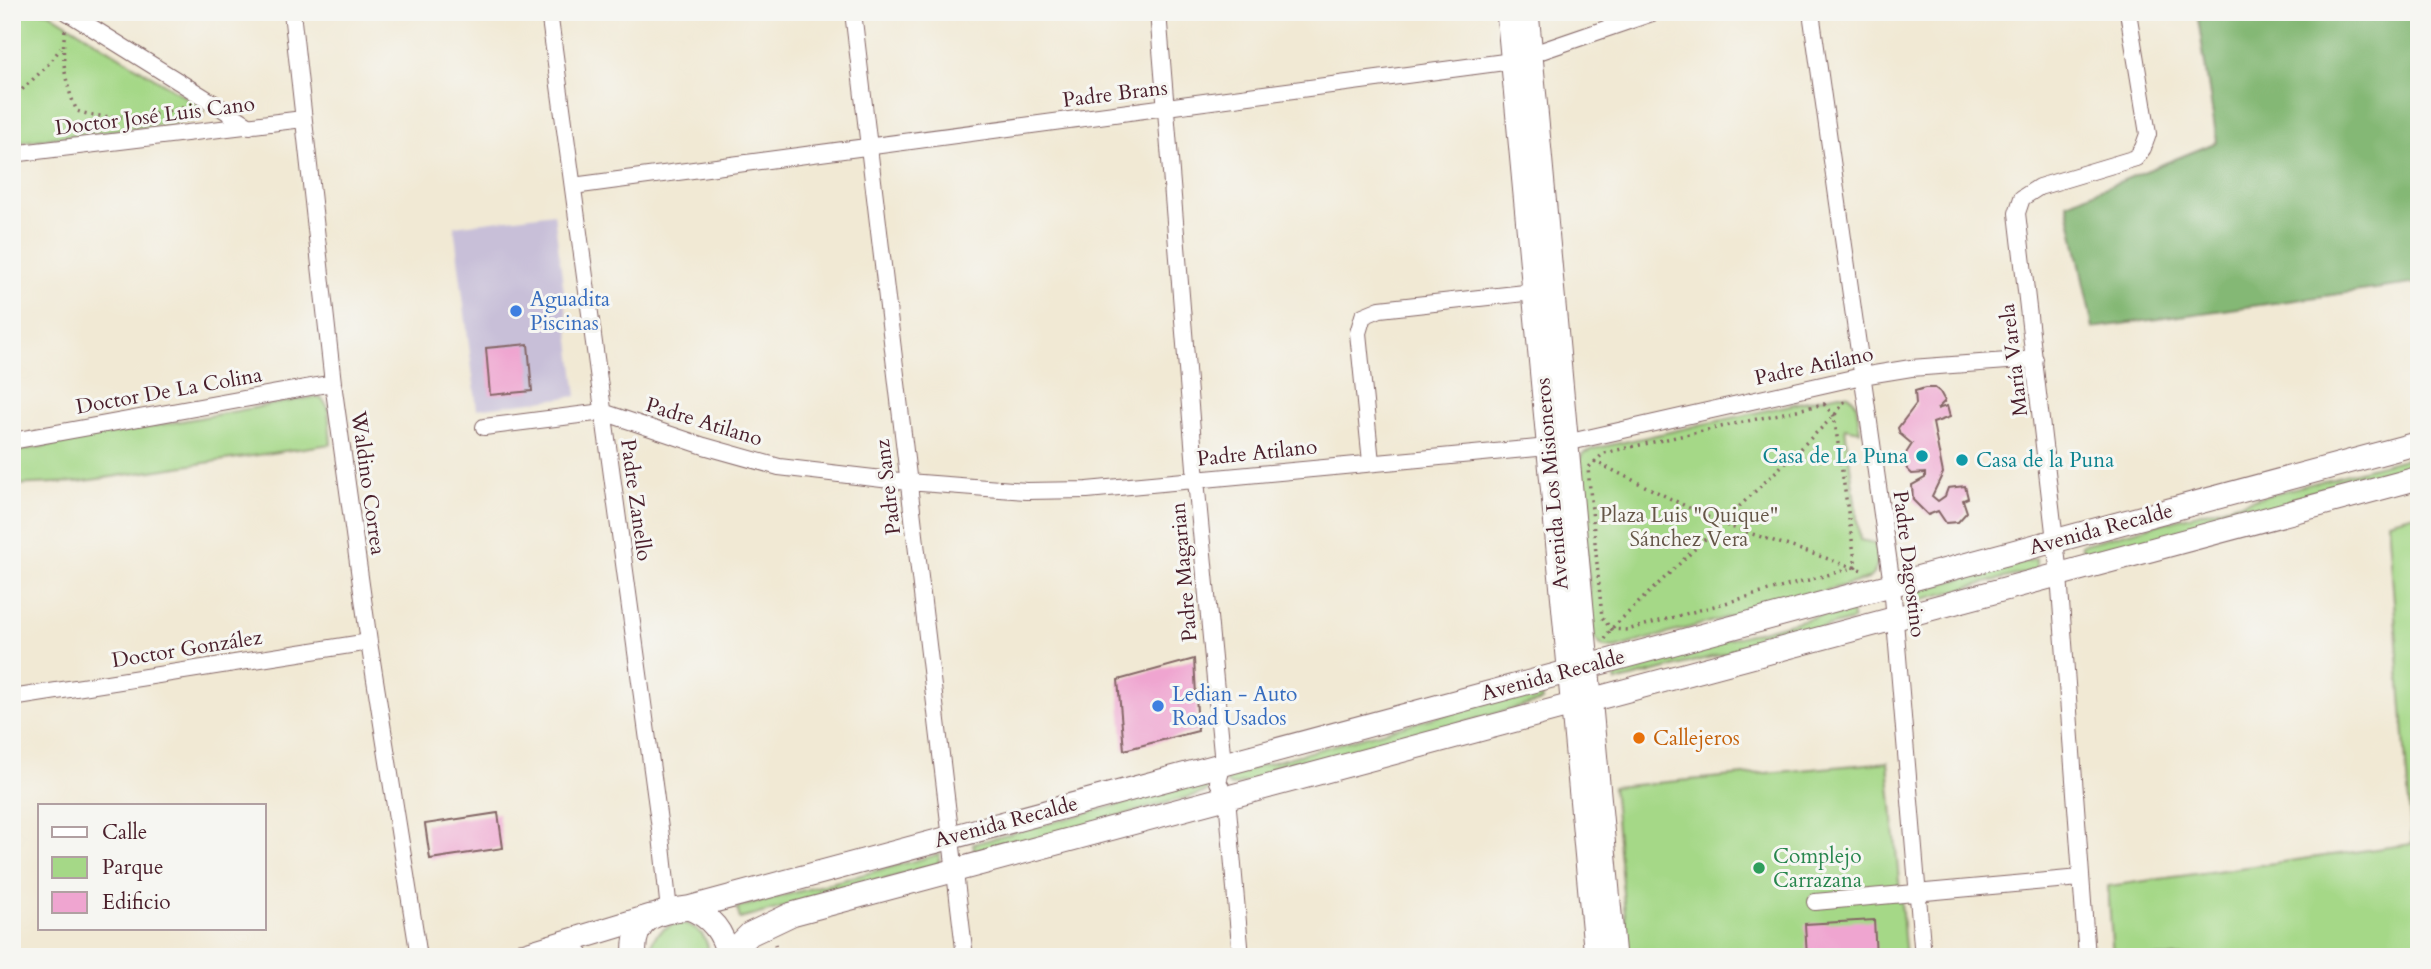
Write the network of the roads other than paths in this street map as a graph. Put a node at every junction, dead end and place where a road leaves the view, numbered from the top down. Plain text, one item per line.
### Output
1 (292, 12) edge
2 (549, 12) edge
3 (853, 12) edge
4 (1158, 12) edge
5 (1508, 12) edge
6 (1527, 12) edge
7 (1654, 12) edge
8 (1811, 12) edge
9 (2128, 12) edge
10 (66, 18) edge
11 (1522, 59) junction
12 (1167, 108) junction
13 (303, 119) junction
14 (250, 125) junction
15 (870, 146) junction
16 (12, 154) edge
17 (573, 186) junction
18 (1534, 292) junction
19 (2035, 359) junction
20 (1862, 376) junction
21 (333, 383) junction
22 (603, 412) junction
23 (484, 427) dead end
24 (12, 441) edge
25 (2419, 443) edge
26 (1558, 444) junction
27 (1371, 462) junction
28 (2419, 478) edge
29 (1196, 480) junction
30 (908, 482) junction
31 (2055, 541) junction
32 (2059, 575) junction
33 (1892, 584) junction
34 (1896, 618) junction
35 (369, 642) junction
36 (1579, 668) junction
37 (12, 698) edge
38 (1582, 702) junction
39 (1223, 764) junction
40 (1227, 797) junction
41 (950, 837) junction
42 (954, 870) junction
43 (2080, 878) junction
44 (1917, 893) junction
45 (1815, 902) dead end
46 (670, 912) junction
47 (517, 955) edge
48 (728, 956) edge
49 (419, 957) edge
50 (578, 957) edge
51 (635, 957) edge
52 (965, 957) edge
53 (1241, 957) edge
54 (1596, 957) edge
55 (1614, 957) edge
56 (1923, 957) edge
57 (2087, 957) edge

1 - 13 street, Waldino Correa
2 - 17 street, Padre Zanello
3 - 15 street, Padre Sanz
4 - 12 street, Padre Magarian
5 - 11 main road, Avenida Los Misioneros
6 - 11 main road, Avenida Los Misioneros
7 - 11 street, Padre Brans
8 - 20 street, Padre Dagostino
9 - 19 street, María Varela
10 - 14 street
11 - 12 street, Padre Brans
11 - 18 main road, Avenida Los Misioneros
11 - 26 main road, Avenida Los Misioneros
12 - 15 street, Padre Brans
12 - 29 street, Padre Magarian
13 - 14 street, Doctor José Luis Cano
13 - 21 street, Waldino Correa
14 - 16 street, Doctor José Luis Cano
15 - 17 street, Padre Brans
15 - 30 street, Padre Sanz
17 - 22 street, Padre Zanello
18 - 26 main road, Avenida Los Misioneros
18 - 27 street
19 - 20 street, Padre Atilano
19 - 31 street, María Varela
20 - 26 street, Padre Atilano
20 - 33 street, Padre Dagostino
21 - 24 street, Doctor De La Colina
21 - 35 street, Waldino Correa
22 - 23 street, Padre Atilano
22 - 30 street, Padre Atilano
22 - 46 street, Padre Zanello
25 - 31 main road, Avenida Recalde
26 - 27 street, Padre Atilano
26 - 36 main road, Avenida Los Misioneros
27 - 29 street, Padre Atilano
28 - 32 main road, Avenida Recalde
29 - 30 street, Padre Atilano
29 - 39 street, Padre Magarian
30 - 41 street, Padre Sanz
31 - 32 street, María Varela
31 - 33 main road, Avenida Recalde
32 - 34 main road, Avenida Recalde
32 - 43 street, María Varela
33 - 34 street, Padre Dagostino
33 - 36 main road, Avenida Recalde
34 - 38 main road, Avenida Recalde
34 - 44 street, Padre Dagostino
35 - 37 street, Doctor González
35 - 49 street, Waldino Correa
36 - 38 main road, Avenida Los Misioneros
36 - 39 main road, Avenida Recalde
38 - 40 main road, Avenida Recalde
38 - 54 main road, Avenida Los Misioneros
38 - 55 main road, Avenida Los Misioneros
39 - 40 street, Padre Magarian
39 - 41 main road, Avenida Recalde
40 - 42 main road, Avenida Recalde
40 - 53 street, Padre Magarian
41 - 42 street, Padre Sanz
41 - 46 main road, Avenida Recalde
42 - 48 main road, Avenida Recalde
42 - 52 street, Padre Sanz
43 - 44 street
43 - 57 street, María Varela
44 - 45 street
44 - 56 street, Padre Dagostino
46 - 47 main road, Avenida Recalde
46 - 48 main road
46 - 51 main road
47 - 50 main road, Avenida Recalde

